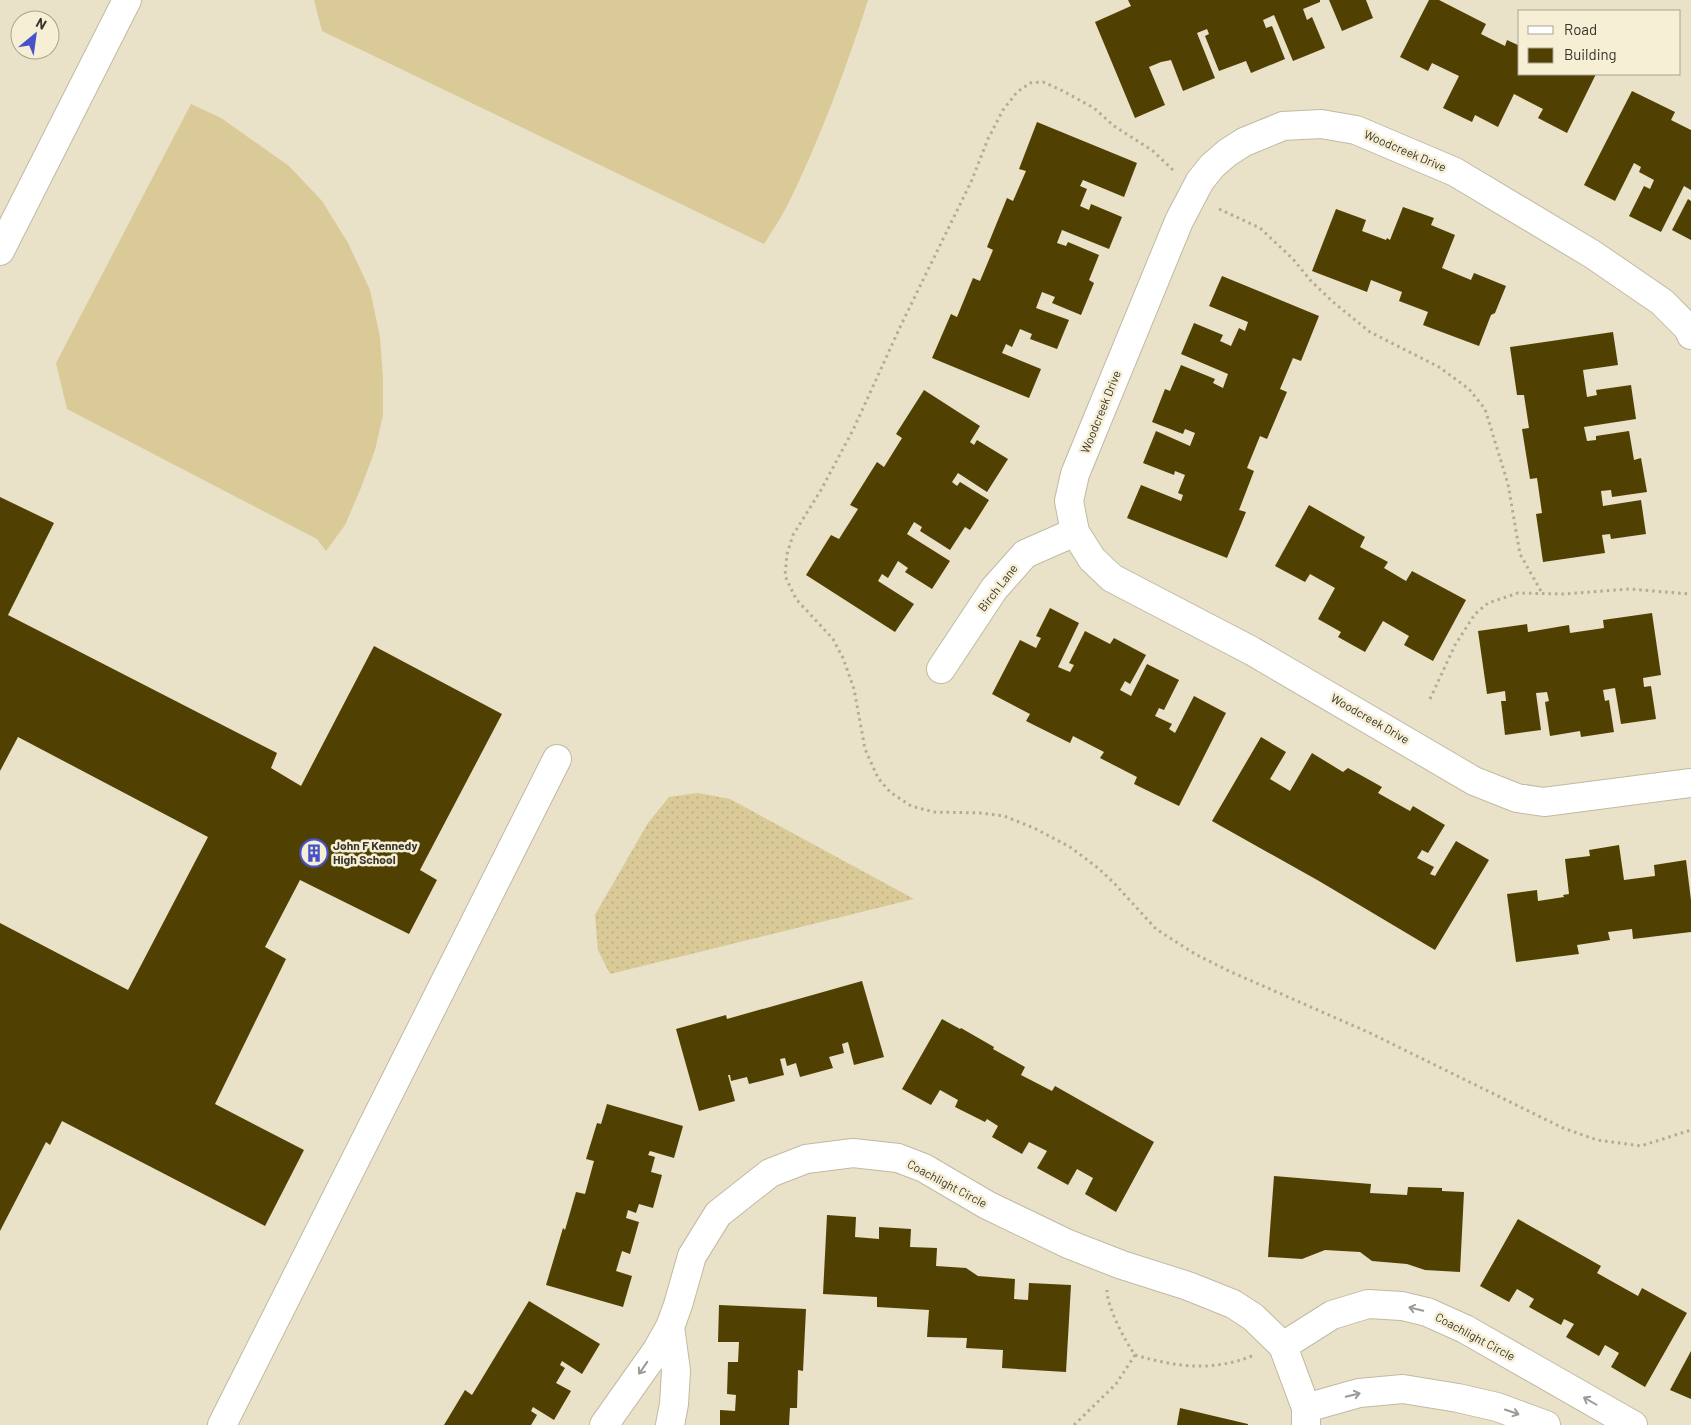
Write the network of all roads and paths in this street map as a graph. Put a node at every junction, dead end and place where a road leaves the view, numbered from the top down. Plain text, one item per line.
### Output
1 (127, 0) edge
2 (1179, 176) dead end
3 (1215, 207) dead end
4 (0, 251) edge
5 (1691, 335) edge
6 (1076, 532) junction
7 (1542, 593) junction
8 (1690, 594) edge
9 (941, 669) dead end
10 (1430, 699) dead end
11 (557, 759) dead end
12 (1691, 783) edge
13 (1691, 1130) edge
14 (1108, 1286) dead end
15 (670, 1327) junction
16 (1280, 1343) junction
17 (1136, 1355) junction
18 (1306, 1416) edge
19 (222, 1425) edge
20 (604, 1425) edge
21 (670, 1425) edge
22 (1074, 1425) edge
23 (1546, 1425) edge
24 (1633, 1425) edge

1 - 4 street
2 - 13 path
3 - 7 path
5 - 6 street, Woodcreek Drive
6 - 9 street, Birch Lane
6 - 12 street, Woodcreek Drive
7 - 8 path
7 - 10 path
11 - 19 street
14 - 17 path
15 - 16 street, Coachlight Circle
15 -> 20 street, Coachlight Circle
15 - 21 street, Coachlight Circle
16 - 17 path
16 - 18 street, Coachlight Circle
24 -> 16 street, Coachlight Circle
17 - 22 path
18 -> 23 street, Coachlight Circle

